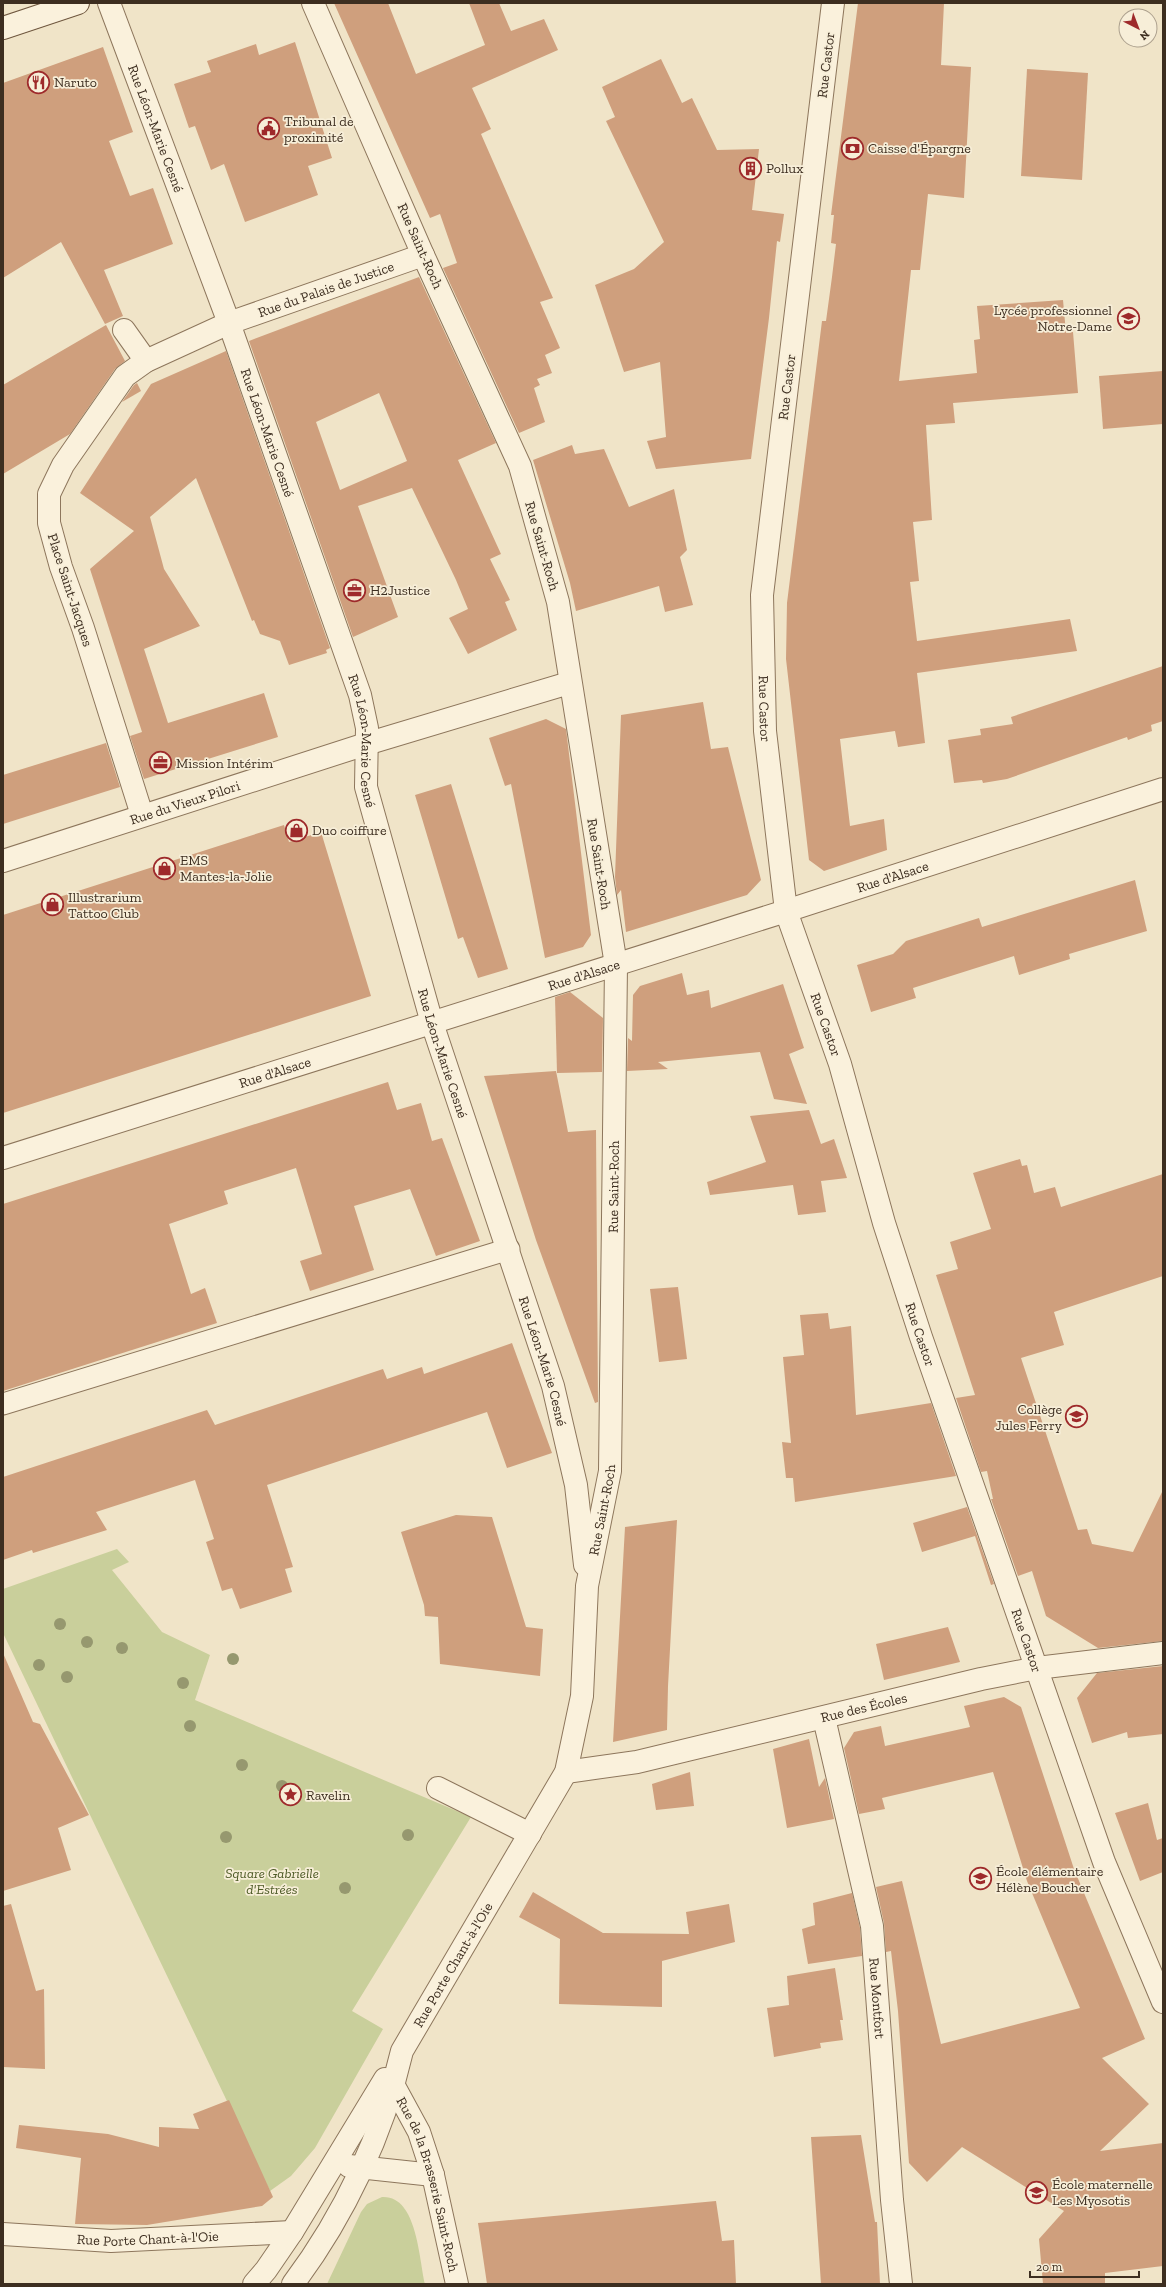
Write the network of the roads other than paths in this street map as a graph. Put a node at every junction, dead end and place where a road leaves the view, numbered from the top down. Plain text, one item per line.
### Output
1 (78, 3) edge
2 (109, 3) edge
3 (314, 3) edge
4 (833, 3) edge
5 (3, 28) edge
6 (423, 255) junction
7 (230, 323) junction
8 (124, 330) dead end
9 (146, 361) junction
10 (569, 683) junction
11 (366, 736) junction
12 (1163, 790) edge
13 (142, 815) junction
14 (3, 860) edge
15 (786, 911) junction
16 (616, 965) junction
17 (432, 1023) junction
18 (3, 1158) edge
19 (509, 1249) junction
20 (3, 1404) edge
21 (587, 1586) junction
22 (1163, 1653) edge
23 (1037, 1668) junction
24 (824, 1718) junction
25 (566, 1772) junction
26 (438, 1788) dead end
27 (530, 1834) junction
28 (1163, 2002) edge
29 (402, 2051) junction
30 (394, 2086) junction
31 (334, 2165) junction
32 (362, 2168) junction
33 (433, 2175) junction
34 (292, 2232) junction
35 (3, 2234) edge
36 (254, 2284) edge
37 (293, 2284) edge
38 (456, 2284) edge
39 (901, 2284) edge

1 - 5 street
2 - 7 street, Rue Léon-Marie Cesné
3 - 6 street, Rue Saint-Roch
4 - 15 street, Rue Castor
6 - 7 street, Rue du Palais de Justice
6 - 10 street, Rue Saint-Roch
7 - 9 street, Place Saint-Jacques
7 - 11 street, Rue Léon-Marie Cesné
8 - 9 street
9 - 13 street, Place Saint-Jacques
10 - 11 street, Rue du Vieux Pilori
10 - 16 street, Rue Saint-Roch
11 - 13 street, Rue du Vieux Pilori
11 - 17 street, Rue Léon-Marie Cesné
12 - 15 street, Rue d'Alsace
13 - 14 street, Rue du Vieux Pilori
15 - 16 street, Rue d'Alsace
15 - 23 street, Rue Castor
16 - 17 street, Rue d'Alsace
16 - 21 street, Rue Saint-Roch
17 - 18 street, Rue d'Alsace
17 - 19 street, Rue Léon-Marie Cesné
19 - 20 lane
19 - 21 street, Rue Léon-Marie Cesné
21 - 25 street, Rue Saint-Roch
22 - 23 street, Rue des Écoles
23 - 24 street, Rue des Écoles
23 - 28 street, Rue Castor
24 - 25 street, Rue des Écoles
24 - 39 street, Rue Montfort
25 - 27 street, Rue Porte Chant-à-l'Oie
26 - 27 street
27 - 29 street, Rue Porte Chant-à-l'Oie
29 - 30 street, Rue Porte Chant-à-l'Oie
29 - 31 street
30 - 32 street, Rue Porte Chant-à-l'Oie
30 - 33 street, Rue de la Brasserie Saint-Roch
31 - 32 street
31 - 34 street
32 - 33 street
32 - 37 street, Rue Porte Chant-à-l'Oie
33 - 38 street, Rue de la Brasserie Saint-Roch
34 - 35 street, Rue Porte Chant-à-l'Oie
34 - 36 street

